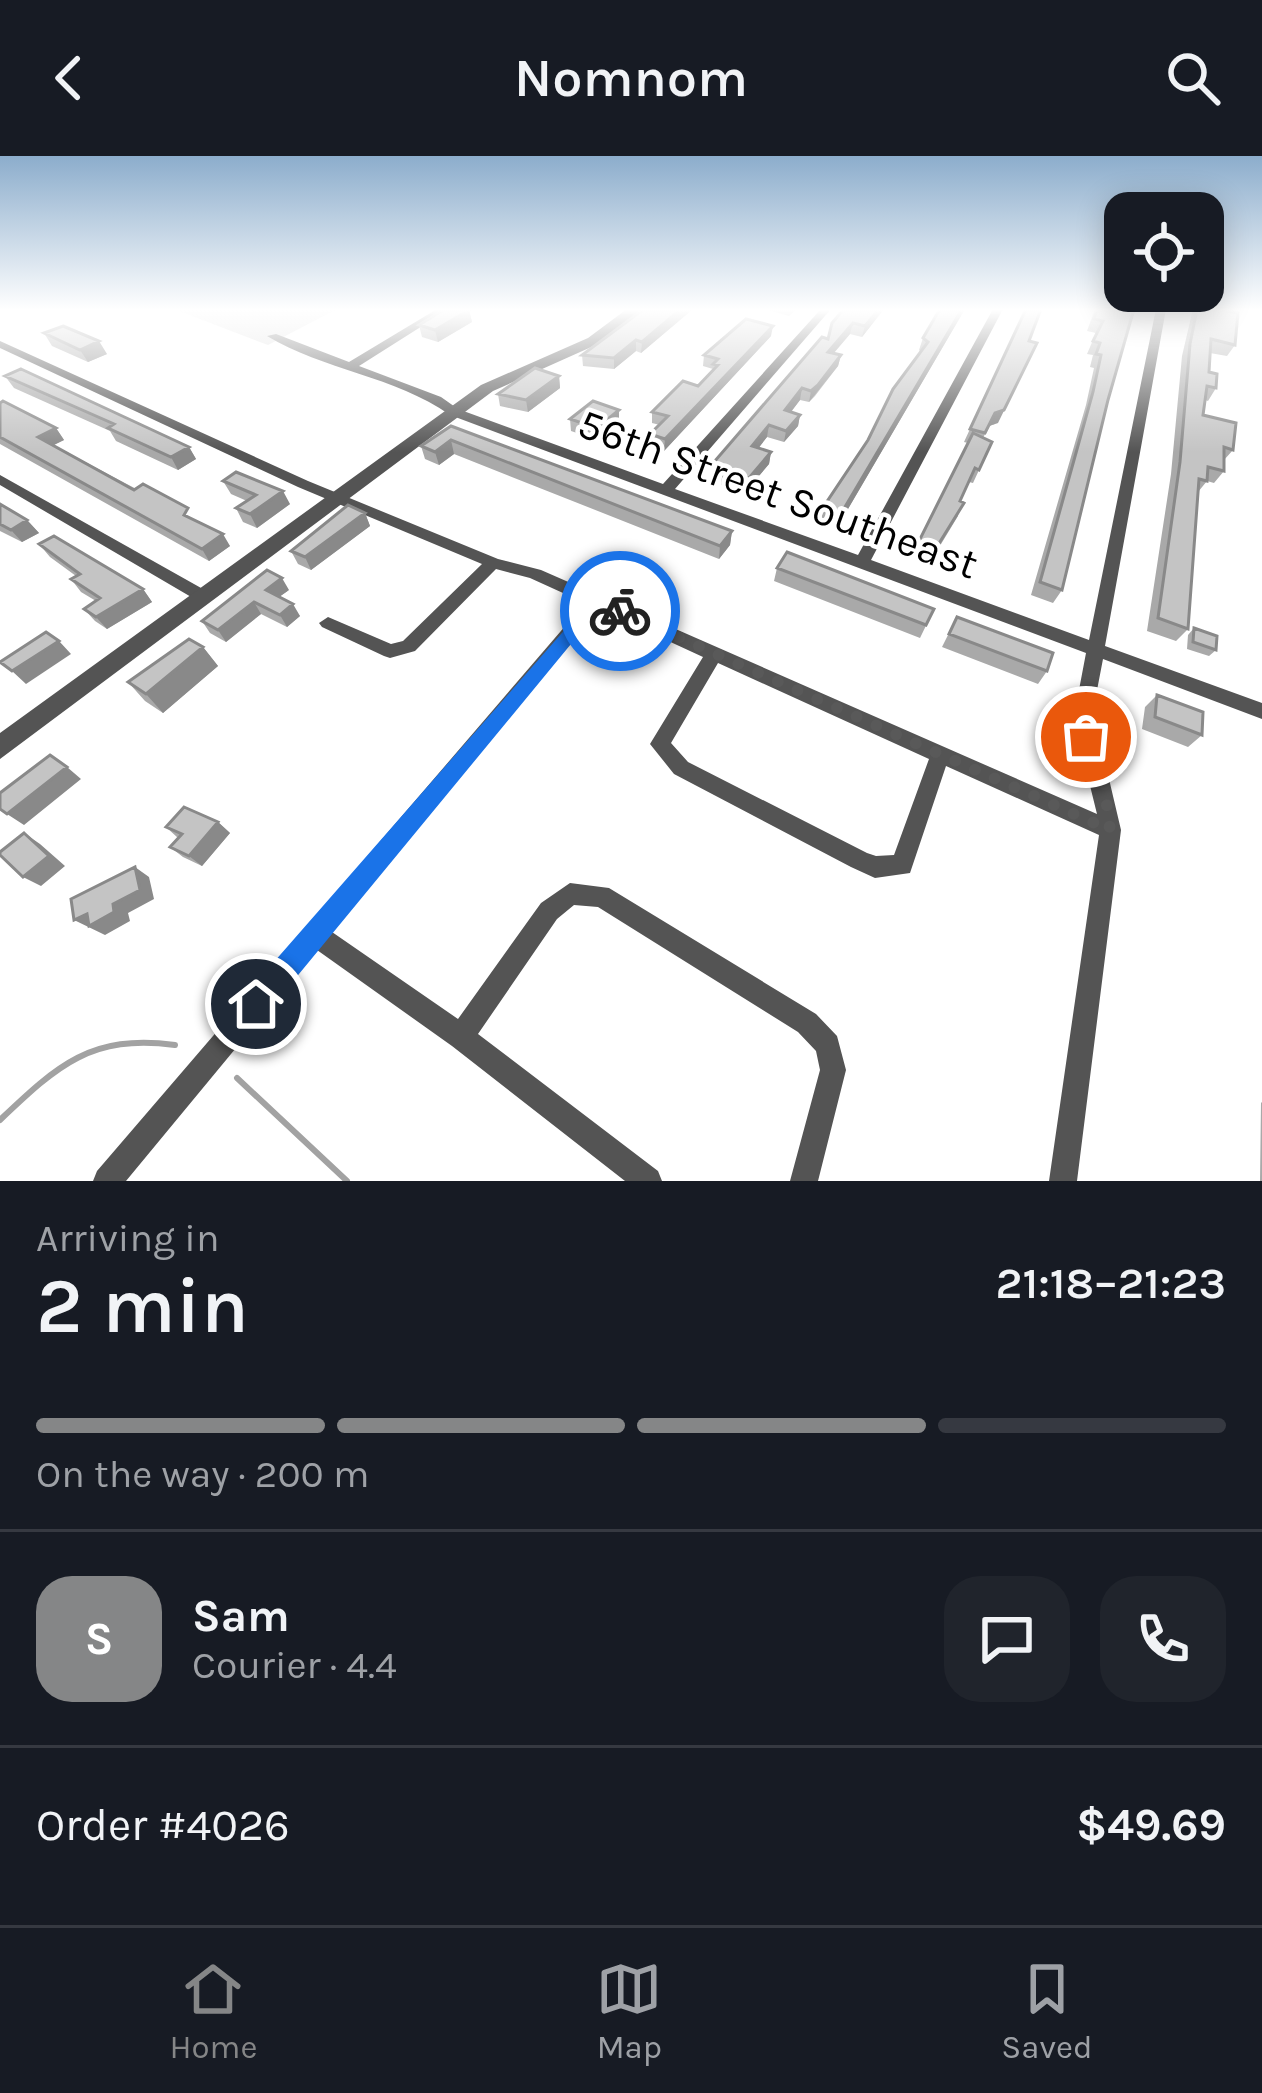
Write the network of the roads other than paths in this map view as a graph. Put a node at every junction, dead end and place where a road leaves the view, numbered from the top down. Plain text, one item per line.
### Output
1 (28, 357) edge
2 (322, 357) edge
3 (365, 357) edge
4 (556, 357) edge
5 (784, 357) edge
6 (972, 357) edge
7 (1152, 357) edge
8 (348, 367) junction
9 (454, 412) junction
10 (0, 479) edge
11 (666, 490) junction
12 (339, 497) junction
13 (493, 562) junction
14 (862, 563) junction
15 (205, 597) junction
16 (596, 601) junction
17 (328, 623) dead end
18 (1095, 650) junction
19 (714, 654) junction
20 (1262, 711) edge
21 (0, 748) edge
22 (940, 755) junction
23 (1110, 830) junction
24 (315, 934) junction
25 (461, 1036) junction
26 (107, 1181) edge
27 (648, 1181) edge
28 (804, 1181) edge
29 (1063, 1181) edge

1 - 12 street
2 - 8 street, 56th Street Southeast
3 - 8 street
4 - 9 street
5 - 11 street
6 - 14 street
7 - 18 street
8 - 9 street, 56th Street Southeast
9 - 11 street, 56th Street Southeast
9 - 12 street
10 - 15 street
11 - 14 street, 56th Street Southeast
12 - 13 street
12 - 15 street
13 - 16 street
13 - 17 street
14 - 18 street, 56th Street Southeast
15 - 21 street
16 - 19 street
16 - 24 street
18 - 20 street, 56th Street Southeast
18 - 23 street
19 - 22 street
19 - 22 street
22 - 23 street
23 - 29 street
24 - 25 street
24 - 26 street
25 - 27 street
25 - 28 street

